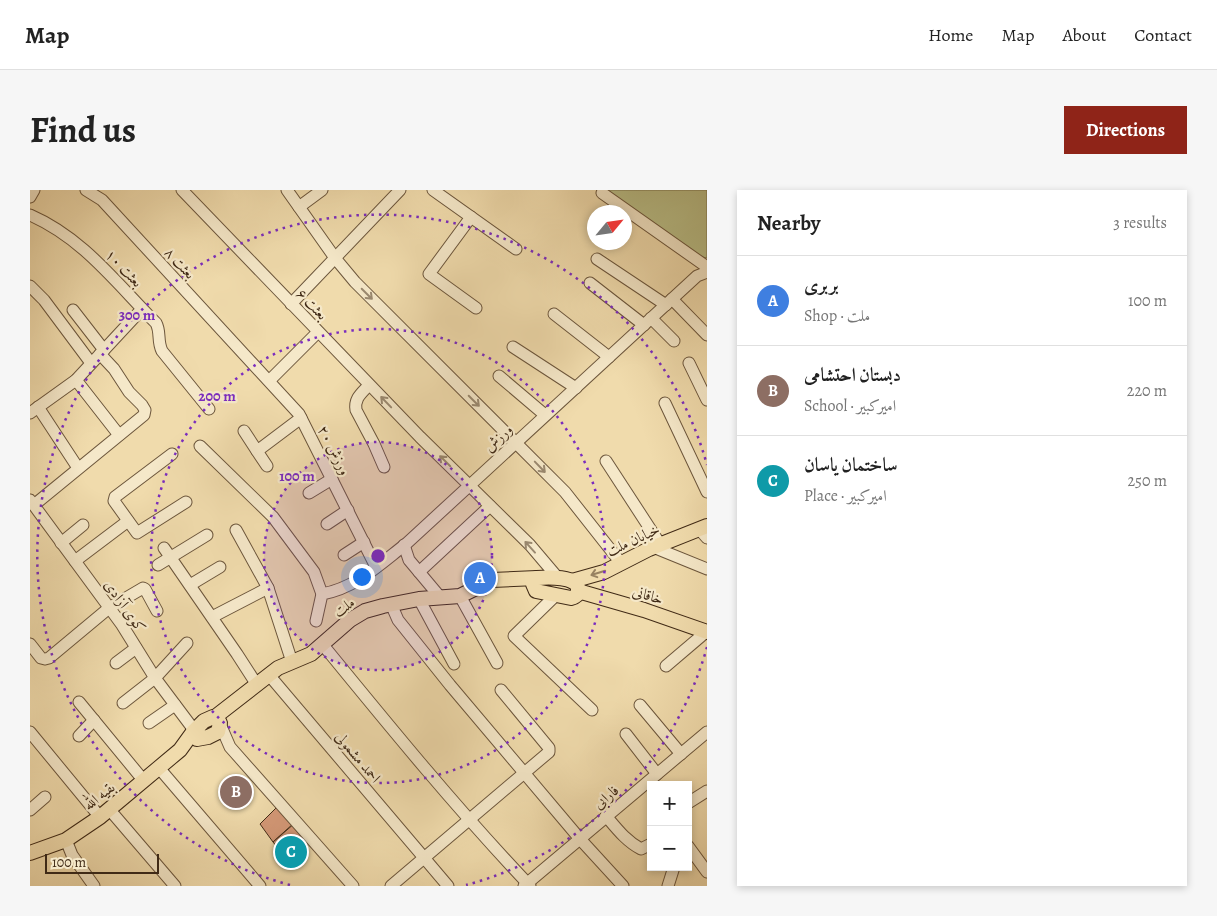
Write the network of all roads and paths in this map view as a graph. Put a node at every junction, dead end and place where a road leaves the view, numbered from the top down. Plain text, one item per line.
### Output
1 (34, 190) edge
2 (86, 190) edge
3 (182, 190) edge
4 (287, 190) edge
5 (322, 190) edge
6 (400, 190) edge
7 (433, 190) edge
8 (602, 193) dead end
9 (30, 197) edge
10 (299, 207) junction
11 (30, 215) edge
12 (471, 217) junction
13 (516, 248) dead end
14 (335, 258) junction
15 (597, 259) dead end
16 (707, 267) edge
17 (707, 272) edge
18 (590, 283) dead end
19 (30, 286) edge
20 (669, 302) junction
21 (290, 304) junction
22 (476, 308) dead end
23 (142, 309) junction
24 (73, 310) dead end
25 (554, 314) dead end
26 (648, 322) junction
27 (318, 332) junction
28 (707, 335) edge
29 (674, 341) dead end
30 (513, 347) dead end
31 (102, 352) junction
32 (609, 357) junction
33 (250, 359) joint
34 (91, 363) junction
35 (689, 363) dead end
36 (499, 376) dead end
37 (76, 380) junction
38 (270, 380) junction
39 (369, 385) junction
40 (576, 388) junction
41 (707, 400) edge
42 (665, 402) dead end
43 (209, 409) dead end
44 (34, 410) edge
45 (545, 416) junction
46 (301, 418) junction
47 (244, 431) dead end
48 (119, 435) junction
49 (516, 442) junction
50 (200, 446) dead end
51 (257, 451) junction
52 (172, 454) dead end
53 (606, 461) dead end
54 (267, 466) dead end
55 (384, 467) dead end
56 (78, 468) junction
57 (332, 479) junction
58 (469, 485) junction
59 (707, 492) edge
60 (309, 493) dead end
61 (32, 502) edge
62 (186, 502) dead end
63 (490, 506) junction
64 (348, 510) junction
65 (128, 521) junction
66 (327, 524) dead end
67 (83, 525) dead end
68 (236, 530) dead end
69 (704, 531) edge
70 (207, 535) dead end
71 (61, 542) junction
72 (364, 542) junction
73 (404, 545) junction
74 (657, 545) junction
75 (168, 553) junction
76 (344, 555) dead end
77 (75, 560) junction
78 (621, 563) junction
79 (158, 565) dead end
80 (220, 567) dead end
81 (376, 567) junction
82 (707, 570) edge
83 (419, 572) junction
84 (558, 578) junction
85 (190, 585) junction
86 (537, 585) junction
87 (575, 586) junction
88 (268, 588) junction
89 (322, 594) junction
90 (460, 596) junction
91 (555, 596) junction
92 (440, 597) junction
93 (419, 599) junction
94 (391, 604) junction
95 (109, 608) junction
96 (157, 611) dead end
97 (212, 617) junction
98 (316, 621) dead end
99 (706, 632) edge
100 (187, 643) dead end
101 (30, 644) edge
102 (323, 645) junction
103 (136, 648) junction
104 (292, 662) junction
105 (116, 663) dead end
106 (497, 663) dead end
107 (454, 664) dead end
108 (666, 666) dead end
109 (269, 675) junction
110 (156, 678) junction
111 (257, 685) junction
112 (501, 690) dead end
113 (79, 702) dead end
114 (123, 703) dead end
115 (175, 705) junction
116 (640, 705) dead end
117 (592, 710) dead end
118 (94, 720) junction
119 (218, 721) junction
120 (149, 723) dead end
121 (30, 732) edge
122 (707, 732) edge
123 (200, 734) junction
124 (626, 734) dead end
125 (79, 736) dead end
126 (230, 747) junction
127 (681, 754) junction
128 (159, 768) junction
129 (524, 773) junction
130 (657, 774) junction
131 (144, 781) junction
132 (707, 791) edge
133 (45, 797) dead end
134 (692, 800) edge
135 (30, 810) edge
136 (104, 813) junction
137 (606, 816) junction
138 (469, 819) junction
139 (580, 839) junction
140 (66, 840) junction
141 (646, 846) edge
142 (692, 851) edge
143 (30, 853) edge
144 (424, 858) junction
145 (673, 871) edge
146 (707, 872) edge
147 (527, 885) edge
148 (94, 886) edge
149 (175, 886) edge
150 (260, 886) edge
151 (353, 886) edge
152 (391, 886) edge
153 (448, 886) edge
154 (623, 886) edge
155 (668, 886) edge

1 - 9 street
2 - 33 street, بعثت ٨
3 - 21 street, بعثت ۶
4 - 10 street
5 - 10 street
6 - 14 street
7 - 12 street
8 - 16 street
10 - 14 street
11 - 23 street, بعثت ۱۰
12 - 13 street
12 - 22 street
14 - 21 street
14 -> 49 street
15 - 20 street
17 - 20 street, ورزش
18 - 26 street
19 - 34 street
20 - 26 street, ورزش
20 - 28 street
21 - 27 street, بعثت ۶
23 - 31 street
23 - 43 street, بعثت ۱۰
24 - 31 street
25 - 32 street
26 - 29 street
26 - 32 street, ورزش
27 - 38 street
27 - 39 street, بعثت ۶
30 - 40 street
31 - 34 street
31 - 48 street
32 - 40 street, ورزش
33 - 38 street, ورزش ۲۰
34 - 37 street
35 - 41 street
36 - 45 street
37 - 44 street
37 - 48 street
38 - 46 street, ورزش ۲۰
39 - 55 street
58 -> 39 street, بعثت ۶
40 - 45 street, ورزش
42 - 59 street
44 - 56 street
45 - 49 street, ورزش
46 - 51 street
46 - 57 street, ورزش ۲۰
47 - 51 street
48 - 56 street
49 - 58 street, ورزش
49 -> 78 street
50 - 89 street
51 - 54 street
52 - 65 street
53 - 74 street
56 - 61 street
57 - 60 street
57 - 64 street, ورزش ۲۰
58 - 63 street, بعثت ۶
58 - 73 street, ورزش
61 - 71 street, کوی آزادی
62 - 65 street
63 - 83 street
84 -> 63 street, بعثت ۶
64 - 66 street
64 - 72 street, ورزش ۲۰
65 - 77 street
67 - 71 street
68 - 88 street
69 - 74 main road, خیابان ملت
70 - 75 street
71 - 77 street, کوی آزادی
72 - 76 street
72 - 81 street, ورزش ۲۰
73 - 81 street, ورزش
73 - 83 street
74 - 78 main road, خیابان ملت
74 - 82 street
75 - 79 street
75 - 85 street
77 - 95 street, کوی آزادی
78 -> 87 main road, خیابان ملت
80 - 85 street
81 - 89 street, ورزش
83 - 92 street
84 - 86 main road, خاقانی
84 - 87 main road, خاقانی
85 - 97 street
86 - 90 main road, ملت
86 - 91 main road
87 - 91 main road, خیابان ملت
87 - 99 main road, خاقانی
88 - 97 street
88 - 104 street
89 - 98 street
90 - 92 main road, ملت
90 - 106 street
91 - 117 street
92 - 93 main road, ملت
93 - 94 main road, ملت
93 - 107 street
94 - 102 main road, ملت
94 - 129 street
95 - 96 street
95 - 101 street
95 - 103 street, کوی آزادی
97 - 111 street
99 - 108 street
100 - 110 street
102 - 104 main road, ملت
102 - 138 street
103 - 105 street
103 - 110 street, کوی آزادی
104 - 109 main road, ملت
109 - 111 main road, ملت
109 - 144 street, احمد مشمولی
110 - 114 street
110 - 115 street, کوی آزادی
111 - 119 main road, ملت
112 - 129 street
113 - 118 street
115 - 120 street
115 - 123 street, کوی آزادی
116 - 127 street
118 - 125 street
118 - 131 street
119 - 123 main road, بقیه الله
119 - 126 street
121 - 136 street
122 - 127 street, فارابی
123 - 126 street
123 - 128 main road, بقیه الله
124 - 130 street
126 - 151 street
127 - 130 street, فارابی
128 - 131 main road, بقیه الله
128 - 150 street
129 - 138 street
129 - 139 street
130 - 137 street, فارابی
131 - 136 main road, بقیه الله
132 - 134 street
133 - 135 street
136 - 140 main road, بقیه الله
136 - 149 street
137 - 139 street, فارابی
137 - 141 street
138 - 144 street
138 - 147 street
139 - 147 street, فارابی
139 - 154 street
140 - 143 main road, بقیه الله
140 - 148 street
142 - 146 street
144 - 152 street
144 - 153 street, احمد مشمولی
145 - 155 street

